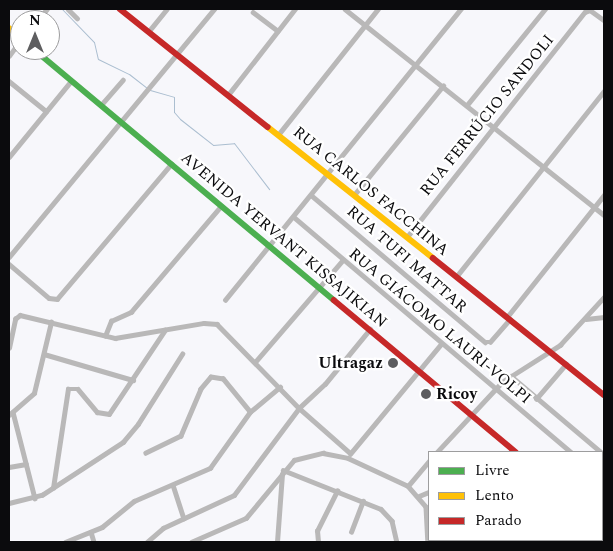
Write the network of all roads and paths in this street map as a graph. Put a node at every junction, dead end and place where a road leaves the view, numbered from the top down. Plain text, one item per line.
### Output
1 (68, 9) edge
2 (120, 9) edge
3 (167, 9) edge
4 (214, 9) edge
5 (295, 9) edge
6 (345, 9) edge
7 (378, 9) edge
8 (461, 9) edge
9 (545, 9) edge
10 (588, 10) edge
11 (253, 12) dead end
12 (77, 18) dead end
13 (604, 20) edge
14 (365, 25) junction
15 (149, 31) junction
16 (278, 31) junction
17 (177, 53) junction
18 (47, 60) edge
19 (417, 65) junction
20 (123, 80) dead end
21 (9, 81) edge
22 (71, 81) junction
23 (443, 86) junction
24 (604, 91) edge
25 (228, 95) junction
26 (101, 105) junction
27 (468, 105) junction
28 (46, 112) junction
29 (122, 122) junction
30 (493, 128) junction
31 (278, 134) junction
32 (9, 157) edge
33 (171, 164) junction
34 (544, 168) junction
35 (328, 174) junction
36 (312, 195) junction
37 (354, 195) junction
38 (604, 195) edge
39 (220, 206) junction
40 (594, 207) junction
41 (604, 214) edge
42 (294, 218) junction
43 (406, 237) junction
44 (271, 246) junction
45 (9, 257) edge
46 (344, 260) junction
47 (9, 264) edge
48 (456, 277) junction
49 (320, 287) junction
50 (604, 297) edge
51 (225, 300) dead end
52 (604, 317) edge
53 (508, 318) junction
54 (586, 319) junction
55 (51, 322) junction
56 (370, 329) junction
57 (165, 330) junction
58 (10, 336) edge
59 (105, 336) junction
60 (441, 344) junction
61 (9, 348) edge
62 (549, 351) junction
63 (44, 354) junction
64 (182, 354) dead end
65 (256, 361) junction
66 (566, 364) junction
67 (419, 370) junction
68 (511, 376) junction
69 (133, 380) junction
70 (280, 387) junction
71 (496, 389) junction
72 (604, 395) edge
73 (536, 399) junction
74 (298, 408) junction
75 (250, 412) junction
76 (11, 413) edge
77 (470, 413) junction
78 (438, 451) edge
79 (515, 451) edge
80 (570, 451) edge
81 (600, 451) edge
82 (146, 453) dead end
83 (349, 456) junction
84 (428, 462) edge
85 (26, 464) junction
86 (9, 467) edge
87 (283, 471) junction
88 (173, 485) junction
89 (408, 486) junction
90 (53, 488) junction
91 (337, 491) junction
92 (428, 492) edge
93 (419, 496) junction
94 (35, 498) junction
95 (363, 501) junction
96 (9, 503) edge
97 (184, 518) junction
98 (91, 532) junction
99 (351, 532) dead end
100 (65, 542) edge
101 (94, 542) edge
102 (147, 542) edge
103 (191, 542) edge
104 (277, 542) edge
105 (318, 542) edge
106 (397, 542) edge
107 (428, 542) edge

1 - 12 street
2 - 15 main road, RUA CARLOS FACCHINA
3 - 15 street
4 - 17 street
5 - 16 street
6 - 14 street
7 - 14 street
8 - 19 street
9 - 27 street
10 - 13 street
10 - 30 street, RUA FERRÚCIO SANDOLI
11 - 16 street
14 - 19 street
14 - 31 street
15 - 17 main road, RUA CARLOS FACCHINA
16 - 25 street
17 - 25 main road, RUA CARLOS FACCHINA
17 - 29 street
18 - 22 main road, AVENIDA YERVANT KISSAJIKIAN
19 - 23 street
19 - 35 street
20 - 26 street
21 - 28 street
22 - 26 main road, AVENIDA YERVANT KISSAJIKIAN
22 - 28 street
23 - 27 street
23 - 37 street
24 - 34 street
25 - 31 main road, RUA CARLOS FACCHINA
26 - 29 main road, AVENIDA YERVANT KISSAJIKIAN
27 - 30 street
28 - 32 street
29 - 33 main road, AVENIDA YERVANT KISSAJIKIAN
29 - 45 street
30 - 34 street
30 - 43 street, RUA FERRÚCIO SANDOLI
31 - 35 main road, RUA CARLOS FACCHINA
33 - 39 main road, AVENIDA YERVANT KISSAJIKIAN
33 - 47 street
34 - 40 street
34 - 48 street
35 - 36 street
35 - 37 main road, RUA CARLOS FACCHINA
36 - 42 street
36 - 53 street, RUA TUFI MATTAR
37 - 43 main road, RUA CARLOS FACCHINA
38 - 40 street
39 - 44 main road, AVENIDA YERVANT KISSAJIKIAN
39 - 59 street
40 - 41 street
40 - 53 street
42 - 44 street
42 - 46 street, RUA GIÁCOMO LAURI-VOLPI
43 - 48 main road, RUA CARLOS FACCHINA
44 - 49 main road, AVENIDA YERVANT KISSAJIKIAN
44 - 51 street
46 - 49 street
46 - 60 street, RUA GIÁCOMO LAURI-VOLPI
48 - 53 main road, RUA CARLOS FACCHINA
49 - 56 main road, AVENIDA YERVANT KISSAJIKIAN
49 - 65 street
50 - 54 street
52 - 54 street
53 - 62 main road, RUA CARLOS FACCHINA
54 - 62 street
55 - 58 street
55 - 59 street
55 - 63 street
56 - 67 main road, AVENIDA YERVANT KISSAJIKIAN
56 - 74 street
57 - 59 street
57 - 65 street
57 - 69 street
58 - 61 street
60 - 67 street
60 - 71 street, RUA GIÁCOMO LAURI-VOLPI
62 - 66 main road, RUA CARLOS FACCHINA
62 - 68 street
63 - 69 street
63 - 76 street
64 - 90 street
65 - 70 street
66 - 72 main road, RUA CARLOS FACCHINA
66 - 73 street
67 - 77 main road, AVENIDA YERVANT KISSAJIKIAN
67 - 83 street
68 - 71 street
68 - 73 street
69 - 90 street
70 - 74 street
70 - 75 street
71 - 77 street
71 - 80 street, RUA GIÁCOMO LAURI-VOLPI
73 - 81 street
74 - 83 street
74 - 97 street
75 - 82 street
75 - 88 street
76 - 85 street
77 - 78 street
77 - 79 main road, AVENIDA YERVANT KISSAJIKIAN
83 - 87 street
83 - 89 street
84 - 89 street
85 - 86 street
85 - 94 street
87 - 91 street
87 - 103 street
87 - 104 street
88 - 97 street
88 - 98 street
89 - 93 street
90 - 94 street
91 - 95 street
91 - 105 street
92 - 93 street
93 - 107 street
94 - 96 street
95 - 99 street
95 - 106 street
97 - 102 street
98 - 100 street
98 - 101 street

